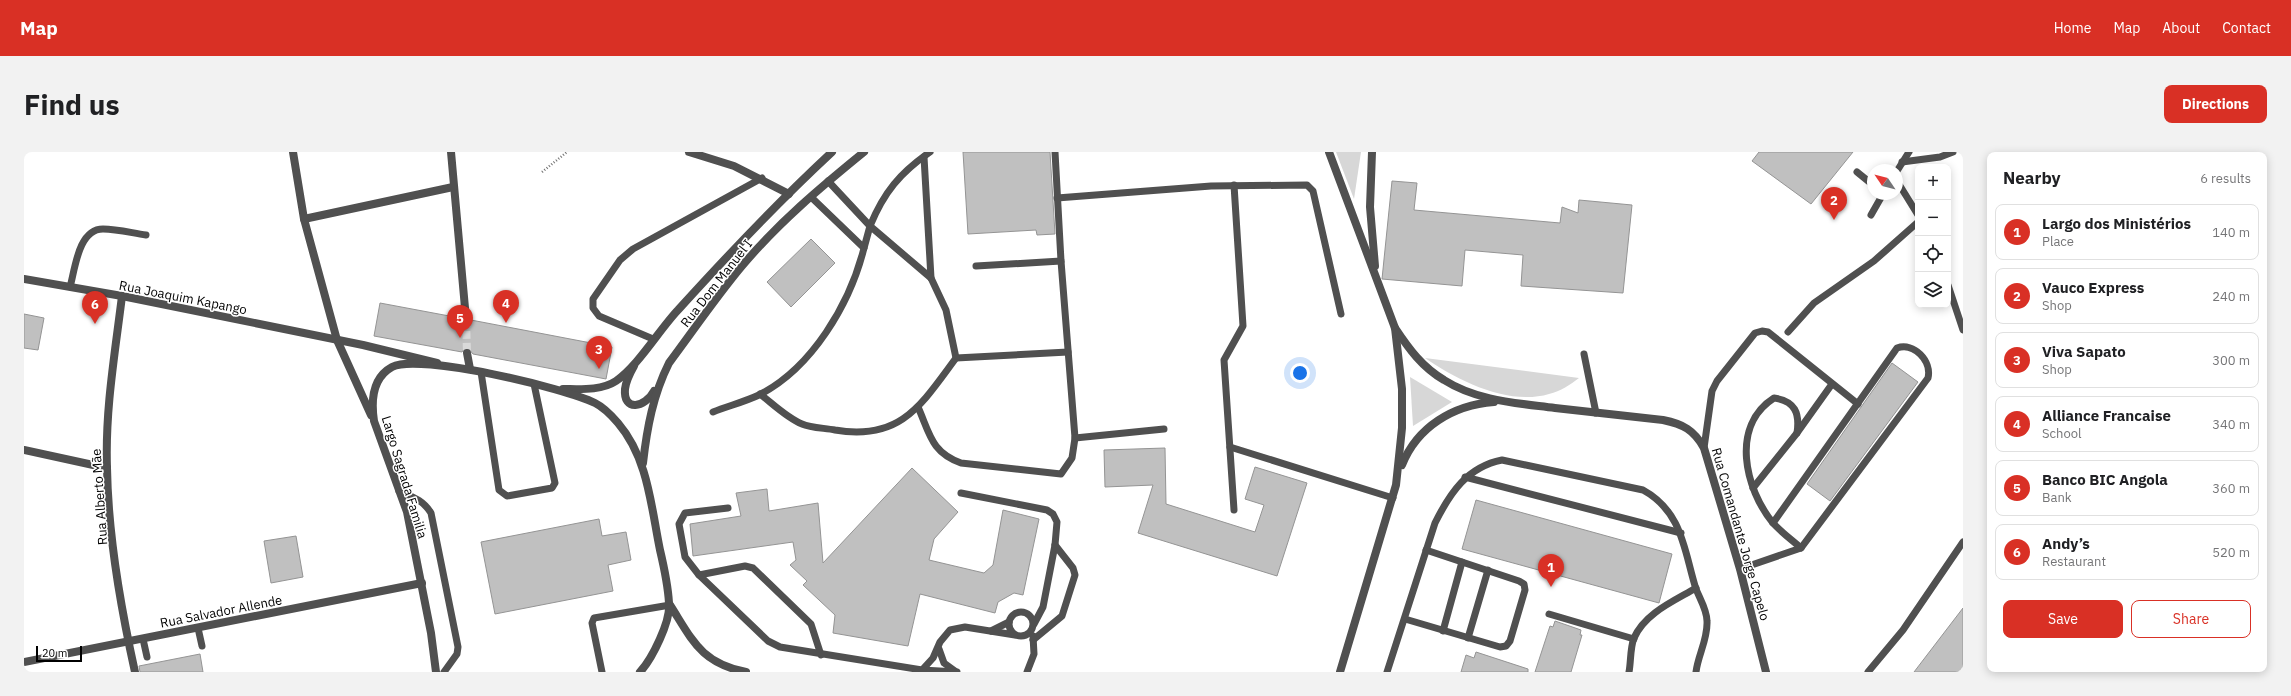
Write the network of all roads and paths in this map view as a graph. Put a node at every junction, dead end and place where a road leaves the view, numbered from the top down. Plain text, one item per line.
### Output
1 (293, 152) edge
2 (451, 152) edge
3 (567, 152) edge
4 (689, 152) edge
5 (832, 152) edge
6 (864, 152) edge
7 (930, 152) edge
8 (1055, 152) edge
9 (1329, 152) edge
10 (1372, 152) edge
11 (1909, 152) edge
12 (1953, 152) edge
13 (924, 157) junction
14 (1902, 162) joint
15 (542, 172) dead end
16 (1857, 172) dead end
17 (762, 178) junction
18 (1867, 180) edge
19 (828, 181) junction
20 (1234, 185) junction
21 (453, 187) junction
22 (1903, 191) edge
23 (789, 194) junction
24 (811, 197) junction
25 (1058, 198) junction
26 (1880, 200) edge
27 (1915, 210) edge
28 (1871, 215) dead end
29 (304, 219) junction
30 (1915, 225) edge
31 (870, 226) junction
32 (146, 235) dead end
33 (864, 248) junction
34 (1060, 261) junction
35 (976, 266) dead end
36 (931, 278) junction
37 (1376, 278) junction
38 (24, 280) edge
39 (70, 287) junction
40 (1951, 294) edge
41 (122, 296) junction
42 (1341, 314) dead end
43 (466, 319) tunnel mouth
44 (1395, 328) junction
45 (1963, 330) edge
46 (1788, 332) dead end
47 (653, 339) junction
48 (338, 340) junction
49 (1068, 352) junction
50 (467, 353) tunnel mouth
51 (1584, 354) dead end
52 (956, 358) junction
53 (638, 359) junction
54 (456, 367) junction
55 (470, 369) junction
56 (481, 372) junction
57 (661, 380) junction
58 (534, 384) junction
59 (1832, 384) junction
60 (556, 388) junction
61 (760, 394) junction
62 (1502, 401) junction
63 (1858, 404) junction
64 (918, 407) junction
65 (713, 412) dead end
66 (1596, 413) junction
67 (374, 421) junction
68 (1164, 429) dead end
69 (1797, 433) junction
70 (1075, 438) junction
71 (1230, 447) junction
72 (1704, 448) junction
73 (24, 450) edge
74 (643, 464) junction
75 (106, 468) junction
76 (1465, 477) junction
77 (1396, 485) junction
78 (1753, 488) junction
79 (399, 491) junction
80 (961, 493) dead end
81 (1393, 498) junction
82 (728, 508) dead end
83 (1234, 510) dead end
84 (1773, 523) junction
85 (1681, 533) junction
86 (1963, 542) edge
87 (1054, 545) junction
88 (1801, 548) junction
89 (1960, 549) edge
90 (1426, 550) junction
91 (1462, 562) junction
92 (1740, 569) junction
93 (1488, 570) junction
94 (699, 575) junction
95 (422, 583) junction
96 (1696, 588) junction
97 (670, 605) junction
98 (1043, 607) junction
99 (1024, 612) junction
100 (1549, 614) dead end
101 (1405, 619) junction
102 (1009, 622) junction
103 (1033, 627) junction
104 (198, 628) junction
105 (1443, 631) junction
106 (988, 632) junction
107 (1018, 636) junction
108 (1468, 638) junction
109 (143, 639) junction
110 (1634, 639) junction
111 (1033, 640) junction
112 (128, 641) junction
113 (202, 646) dead end
114 (939, 649) junction
115 (1034, 654) junction
116 (821, 655) junction
117 (147, 658) dead end
118 (24, 662) edge
119 (922, 670) junction
120 (135, 672) edge
121 (436, 672) edge
122 (444, 672) edge
123 (602, 672) edge
124 (640, 672) edge
125 (746, 672) edge
126 (957, 672) edge
127 (1027, 672) edge
128 (1340, 672) edge
129 (1387, 672) edge
130 (1629, 672) edge
131 (1696, 672) edge
132 (1766, 672) edge
133 (1868, 672) edge

1 - 29 street
2 - 21 street
3 - 15 path
4 - 17 street
5 - 23 street, Rua Dom Manuel I
6 - 19 street, Rua Dom Manuel I
7 - 13 lane
8 - 25 lane
9 - 37 street
10 - 37 street
11 - 14 lane
12 - 14 lane
13 - 31 lane
13 - 36 lane
16 - 18 lane
17 - 23 street
17 - 47 lane
19 - 24 street, Rua Dom Manuel I
19 - 31 lane
20 - 25 lane
20 - 42 lane
20 - 71 lane
21 - 29 street
21 - 43 street
22 - 27 lane
23 - 47 street, Rua Dom Manuel I
24 - 33 lane
24 - 57 street, Rua Dom Manuel I
25 - 34 lane
26 - 28 lane
29 - 48 street
30 - 46 lane
31 - 33 lane
31 - 36 lane
32 - 39 lane
33 - 61 lane
34 - 35 lane
34 - 49 lane
36 - 52 lane
37 - 44 street
38 - 39 street, Rua Joaquim Kapango
39 - 41 street, Rua Joaquim Kapango
40 - 45 lane
41 - 48 street, Rua Joaquim Kapango
41 - 75 street, Rua Alberto Mãe
44 - 62 street, Rua Comandante Jorge Capelo
44 - 77 street
47 - 53 street, Rua Dom Manuel I
48 - 54 street, Rua Joaquim Kapango
48 - 67 street
49 - 52 lane
49 - 70 lane
50 - 55 street
51 - 66 lane
52 - 64 lane
53 - 57 street
53 - 60 street, Rua Dom Manuel I
54 - 55 street, Largo Sagrada Familia
54 - 67 street, Largo Sagrada Familia
55 - 56 street, Largo Sagrada Familia
56 - 58 street, Largo Sagrada Familia
56 - 58 lane
57 - 74 street, Rua Dom Manuel I
58 - 60 street, Largo Sagrada Familia
59 - 63 lane
59 - 69 lane
59 - 72 lane
60 - 74 street, Largo Sagrada Familia
61 - 64 lane
61 - 65 lane
62 - 66 street, Rua Comandante Jorge Capelo
62 - 77 street, Rua Comandante Jorge Capelo
63 - 84 lane
63 - 88 lane
64 - 70 lane
66 - 72 street, Rua Comandante Jorge Capelo
67 - 79 street, Largo Sagrada Familia
68 - 70 lane
69 - 78 lane
69 - 78 lane
71 - 81 lane
71 - 83 lane
72 - 92 street, Rua Comandante Jorge Capelo
73 - 75 street
74 - 97 street, Largo Sagrada Familia
75 - 112 street, Rua Alberto Mãe
76 - 85 lane
76 - 85 lane
76 - 90 lane
77 - 81 street
78 - 84 lane
79 - 95 street, Largo Sagrada Familia
79 - 122 lane
80 - 87 lane
81 - 128 street
82 - 94 lane
84 - 88 lane
85 - 96 lane
86 - 89 lane
87 - 98 lane
87 - 111 lane
88 - 92 lane
89 - 133 lane
90 - 91 lane
90 - 101 lane
91 - 93 lane
91 - 105 lane
92 - 132 street, Rua Comandante Jorge Capelo
93 - 108 lane
93 - 108 lane
94 - 116 lane
94 - 116 lane
95 - 104 street, Rua Salvador Allende
95 - 121 street, Largo Sagrada Familia
96 - 110 lane
96 - 131 lane
97 - 123 lane
97 - 124 street, Largo Sagrada Familia
97 - 125 street
98 - 99 lane
98 - 103 lane
99 - 102 lane
99 - 103 lane
100 - 110 lane
101 - 105 lane
101 - 129 lane
102 - 106 lane
102 - 107 lane
103 - 107 lane
103 - 111 lane
104 - 109 street, Rua Salvador Allende
104 - 113 lane
105 - 108 lane
106 - 107 lane
106 - 114 lane
107 - 115 lane
109 - 112 street, Rua Salvador Allende
109 - 117 lane
110 - 130 lane
111 - 115 lane
112 - 118 street, Rua Salvador Allende
112 - 120 street, Rua Alberto Mãe
114 - 119 lane
114 - 126 lane
115 - 127 lane
116 - 119 lane
119 - 126 lane

